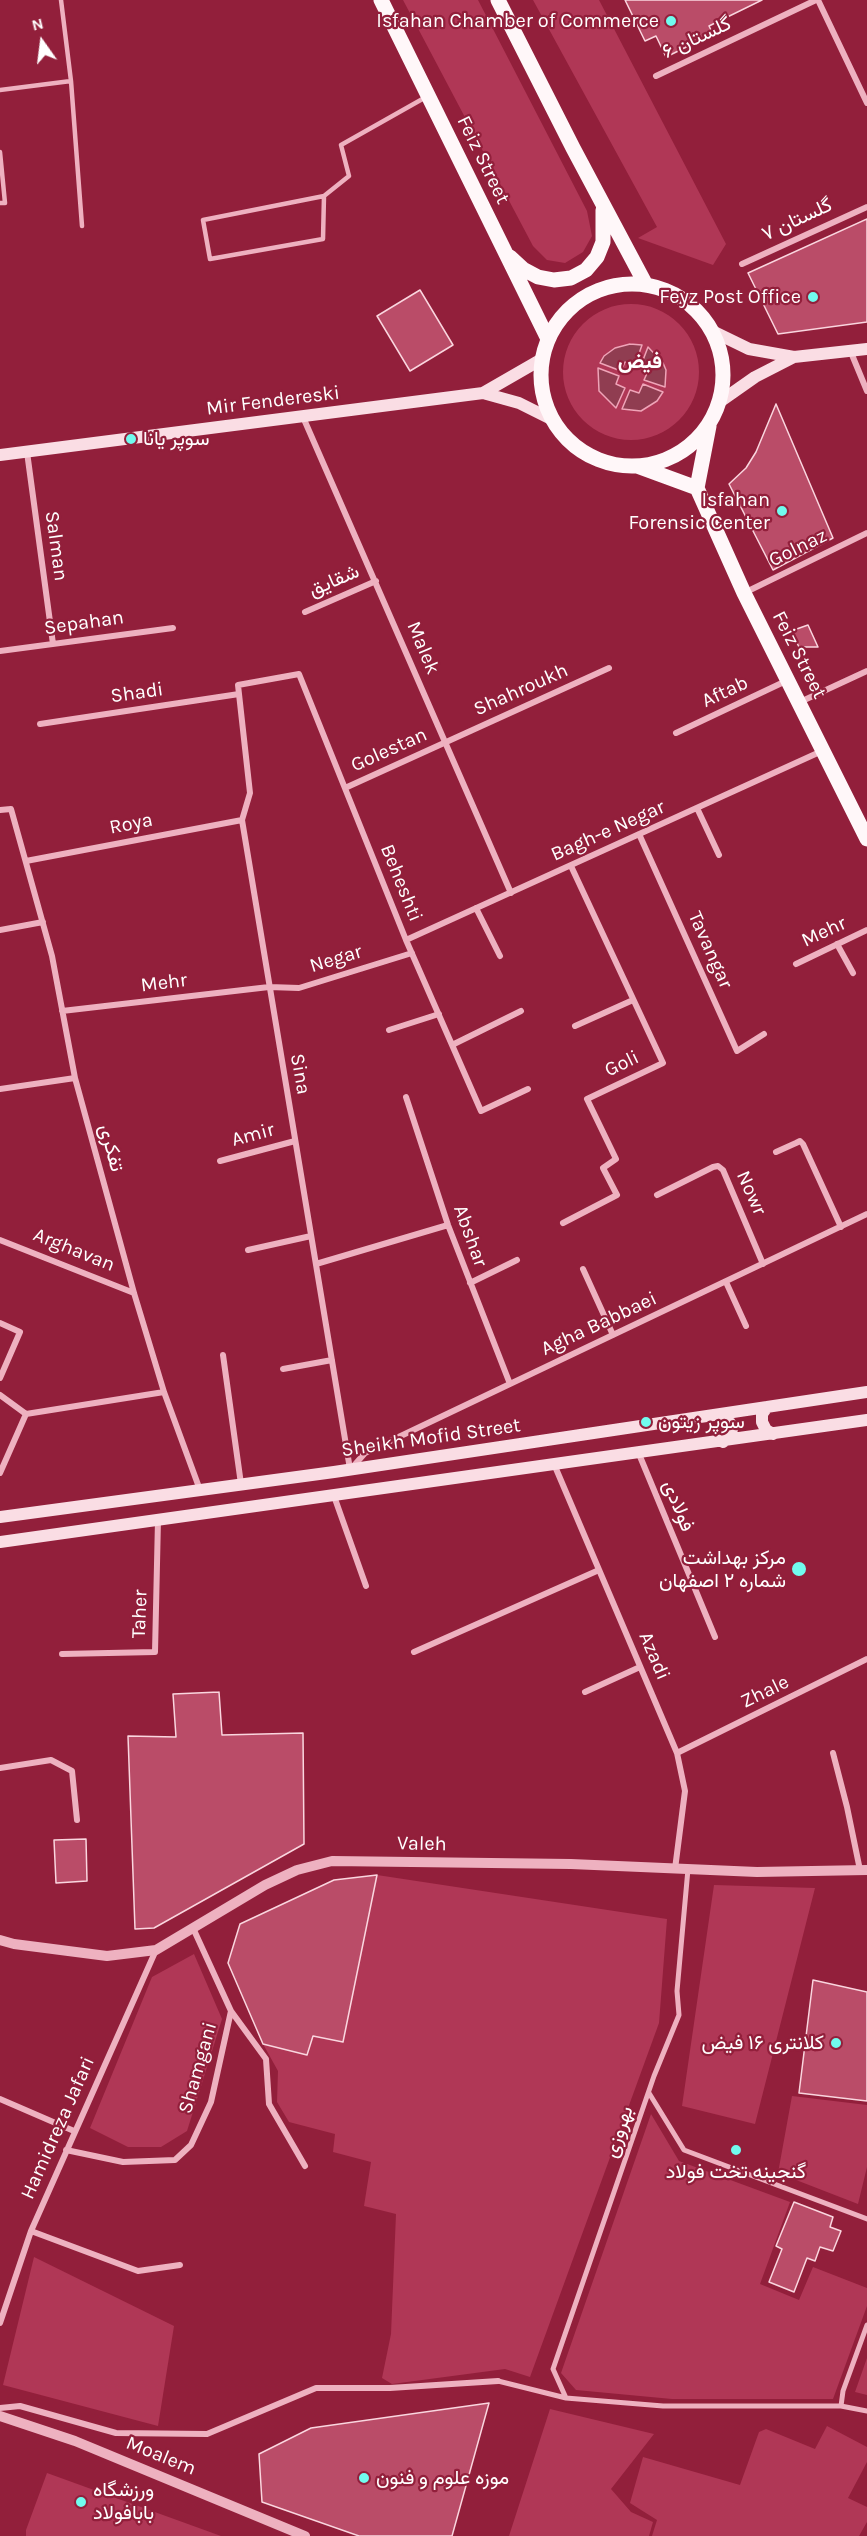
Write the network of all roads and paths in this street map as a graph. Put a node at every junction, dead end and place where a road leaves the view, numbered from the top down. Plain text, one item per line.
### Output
1 (61, 0) edge
2 (498, 0) edge
3 (817, 0) edge
4 (381, 1) edge
5 (656, 76) dead end
6 (71, 81) junction
7 (0, 90) edge
8 (428, 96) junction
9 (867, 103) edge
10 (0, 152) edge
11 (324, 196) junction
12 (0, 203) edge
13 (603, 204) junction
14 (867, 207) edge
15 (82, 226) dead end
16 (505, 251) junction
17 (742, 264) dead end
18 (646, 285) junction
19 (712, 331) junction
20 (548, 339) junction
21 (867, 348) edge
22 (850, 350) junction
23 (794, 357) junction
24 (542, 359) junction
25 (867, 391) edge
26 (483, 393) junction
27 (718, 403) junction
28 (303, 417) junction
29 (551, 419) junction
30 (710, 421) junction
31 (27, 452) junction
32 (0, 455) edge
33 (637, 466) junction
34 (697, 488) junction
35 (867, 533) edge
36 (376, 581) junction
37 (744, 593) junction
38 (305, 612) dead end
39 (173, 628) dead end
40 (53, 644) junction
41 (0, 651) edge
42 (609, 668) dead end
43 (867, 671) edge
44 (788, 680) junction
45 (238, 685) joint
46 (239, 694) junction
47 (799, 702) junction
48 (40, 724) dead end
49 (676, 734) dead end
50 (446, 742) junction
51 (823, 751) junction
52 (345, 788) junction
53 (697, 808) junction
54 (0, 810) edge
55 (242, 820) junction
56 (865, 829) edge
57 (639, 834) junction
58 (719, 855) dead end
59 (26, 861) junction
60 (571, 866) junction
61 (511, 893) junction
62 (477, 908) junction
63 (43, 922) junction
64 (0, 930) edge
65 (867, 930) edge
66 (406, 940) junction
67 (837, 944) junction
68 (412, 953) junction
69 (500, 956) dead end
70 (796, 964) dead end
71 (854, 973) dead end
72 (268, 987) junction
73 (633, 1000) junction
74 (62, 1011) junction
75 (521, 1011) dead end
76 (439, 1014) junction
77 (575, 1026) dead end
78 (389, 1030) dead end
79 (764, 1034) dead end
80 (452, 1045) junction
81 (75, 1078) junction
82 (0, 1089) edge
83 (528, 1089) dead end
84 (406, 1096) dead end
85 (295, 1141) junction
86 (777, 1152) dead end
87 (220, 1161) dead end
88 (657, 1195) dead end
89 (867, 1214) edge
90 (563, 1223) dead end
91 (448, 1226) junction
92 (841, 1227) junction
93 (311, 1236) junction
94 (0, 1240) edge
95 (248, 1251) dead end
96 (517, 1260) dead end
97 (315, 1263) junction
98 (764, 1264) junction
99 (583, 1269) dead end
100 (726, 1282) junction
101 (470, 1283) junction
102 (134, 1293) junction
103 (0, 1323) edge
104 (746, 1326) dead end
105 (613, 1335) junction
106 (223, 1355) dead end
107 (332, 1360) junction
108 (283, 1369) dead end
109 (0, 1378) edge
110 (510, 1384) junction
111 (164, 1392) junction
112 (867, 1392) edge
113 (0, 1395) edge
114 (767, 1407) junction
115 (26, 1414) junction
116 (718, 1415) junction
117 (867, 1420) edge
118 (773, 1434) junction
119 (723, 1442) junction
120 (639, 1454) junction
121 (554, 1464) junction
122 (350, 1469) junction
123 (0, 1473) edge
124 (241, 1484) junction
125 (200, 1490) junction
126 (334, 1496) junction
127 (0, 1517) edge
128 (158, 1521) junction
129 (0, 1542) edge
130 (599, 1570) junction
131 (366, 1586) dead end
132 (715, 1637) dead end
133 (414, 1652) dead end
134 (62, 1654) dead end
135 (867, 1659) edge
136 (640, 1667) junction
137 (585, 1692) dead end
138 (833, 1753) dead end
139 (677, 1754) junction
140 (0, 1768) edge
141 (77, 1820) dead end
142 (675, 1869) junction
143 (688, 1869) junction
144 (863, 1870) edge
145 (193, 1928) junction
146 (0, 1940) edge
147 (156, 1950) junction
148 (231, 2011) junction
149 (648, 2093) junction
150 (0, 2098) edge
151 (74, 2131) junction
152 (66, 2150) junction
153 (305, 2166) dead end
154 (867, 2217) edge
155 (31, 2230) junction
156 (180, 2265) dead end
157 (1, 2314) edge
158 (0, 2323) edge
159 (867, 2325) edge
160 (498, 2381) joint
161 (566, 2398) junction
162 (841, 2406) junction
163 (0, 2408) edge
164 (867, 2411) edge
165 (0, 2416) edge
166 (305, 2536) edge

1 - 6 lane
2 - 13 main road
3 - 5 street, گلستان ۶
3 - 9 street
4 - 8 main road, Feiz Street
6 - 7 lane
6 - 15 lane
8 - 11 lane
8 - 16 main road, Feiz Street
10 - 12 lane
11 - 11 lane
13 - 16 main road
13 - 18 main road
14 - 17 street, گلستان ۷
16 - 20 main road, Feiz Street
18 - 19 main road
18 - 20 main road
19 - 23 main road
19 - 27 main road
20 - 24 main road
21 - 22 main road
22 - 23 main road
22 - 25 street
23 - 27 main road
24 - 26 main road, Mir Fendereski
24 - 29 main road
26 - 28 main road, Mir Fendereski
26 - 29 main road
27 - 30 main road
28 - 31 main road, Mir Fendereski
28 - 36 street, Malek
29 - 33 main road
30 - 33 main road
30 - 34 main road
31 - 32 main road, Mir Fendereski
31 - 40 street, Salman
33 - 34 main road
34 - 37 main road, Feiz Street
35 - 37 street, Golnaz
36 - 38 street, شقایق
36 - 50 street, Malek
37 - 44 main road, Feiz Street
39 - 40 street, Sepahan
40 - 41 street, Sepahan
42 - 50 street, Shahroukh
43 - 47 street
44 - 47 main road, Feiz Street
44 - 49 street, Aftab
45 - 46 street, Sina
45 - 52 street, Beheshti
46 - 48 street, Shadi
46 - 55 street, Sina
47 - 51 main road, Feiz Street
50 - 52 street, Golestan
50 - 61 street, Malek
51 - 53 street, Bagh-e Negar
51 - 56 main road, Feiz Street
52 - 66 street, Beheshti
53 - 57 street, Bagh-e Negar
53 - 58 street
54 - 59 street, تفکری
55 - 59 street, Roya
55 - 72 street, Sina
57 - 60 street, Bagh-e Negar
57 - 79 street, Tavangar
59 - 63 street, تفکری
60 - 61 street, Bagh-e Negar
60 - 73 street, Goli
61 - 62 street, Bagh-e Negar
62 - 66 street, Bagh-e Negar
62 - 69 street
63 - 64 street
63 - 74 street, تفکری
65 - 67 street, Mehr
66 - 68 street, Beheshti
67 - 70 street, Mehr
67 - 71 street
68 - 72 street, Negar
68 - 76 street, Beheshti
72 - 74 street, Mehr
72 - 85 street, Sina
73 - 77 street
73 - 90 street, Goli
74 - 81 street, تفکری
75 - 80 street
76 - 78 street
76 - 80 street, Beheshti
80 - 83 street, Beheshti
81 - 82 street
81 - 102 street, تفکری
84 - 91 street, Abshar
85 - 87 street, Amir
85 - 93 street, Sina
86 - 92 street
88 - 98 street, Nowr
89 - 92 street, Agha Babbaei
91 - 97 street
91 - 101 street, Abshar
92 - 98 street, Agha Babbaei
93 - 95 street
93 - 97 street, Sina
94 - 102 street, Arghavan
96 - 101 street
97 - 107 street, Sina
98 - 100 street, Agha Babbaei
99 - 105 street
100 - 104 street
100 - 105 street, Agha Babbaei
101 - 110 street, Abshar
102 - 111 street, تفکری
103 - 109 street
105 - 110 street, Agha Babbaei
106 - 124 street
107 - 108 street
107 - 122 street, Sina
110 - 122 street, Agha Babbaei
111 - 115 street
111 - 125 street, تفکری
112 - 114 main road, Sheikh Mofid Street
113 - 115 street
114 - 116 main road, Sheikh Mofid Street
114 - 118 main road
115 - 123 street
116 - 119 main road
116 - 122 main road, Sheikh Mofid Street
117 - 118 main road
118 - 119 main road
119 - 120 main road
120 - 121 main road
120 - 132 street, فولادی
121 - 126 main road
121 - 130 street, Azadi
122 - 124 main road, Sheikh Mofid Street
124 - 125 main road, Sheikh Mofid Street
125 - 127 main road, Sheikh Mofid Street
126 - 128 main road
126 - 131 street
128 - 129 main road
128 - 134 street, Taher
130 - 133 street
130 - 136 street, Azadi
135 - 139 street, Zhale
136 - 137 street
136 - 139 street, Azadi
138 - 144 street
139 - 142 street, Azadi
140 - 141 street
142 - 143 street, Valeh
142 - 145 street, Valeh
143 - 144 street, Valeh
143 - 149 street, بهروزی
145 - 147 street, Valeh
145 - 148 street
146 - 147 street, Valeh
147 - 151 street, Hamidreza Jafari
148 - 152 street, Shamgani
148 - 153 street
149 - 154 street
149 - 161 street, بهروزی
150 - 151 street
151 - 152 street, Hamidreza Jafari
152 - 155 street, Hamidreza Jafari
155 - 156 street
155 - 157 street, Hamidreza Jafari
157 - 158 street, Hamidreza Jafari
159 - 162 street
160 - 161 street
160 - 163 street
161 - 162 street
162 - 164 street
165 - 166 street, Moalem

